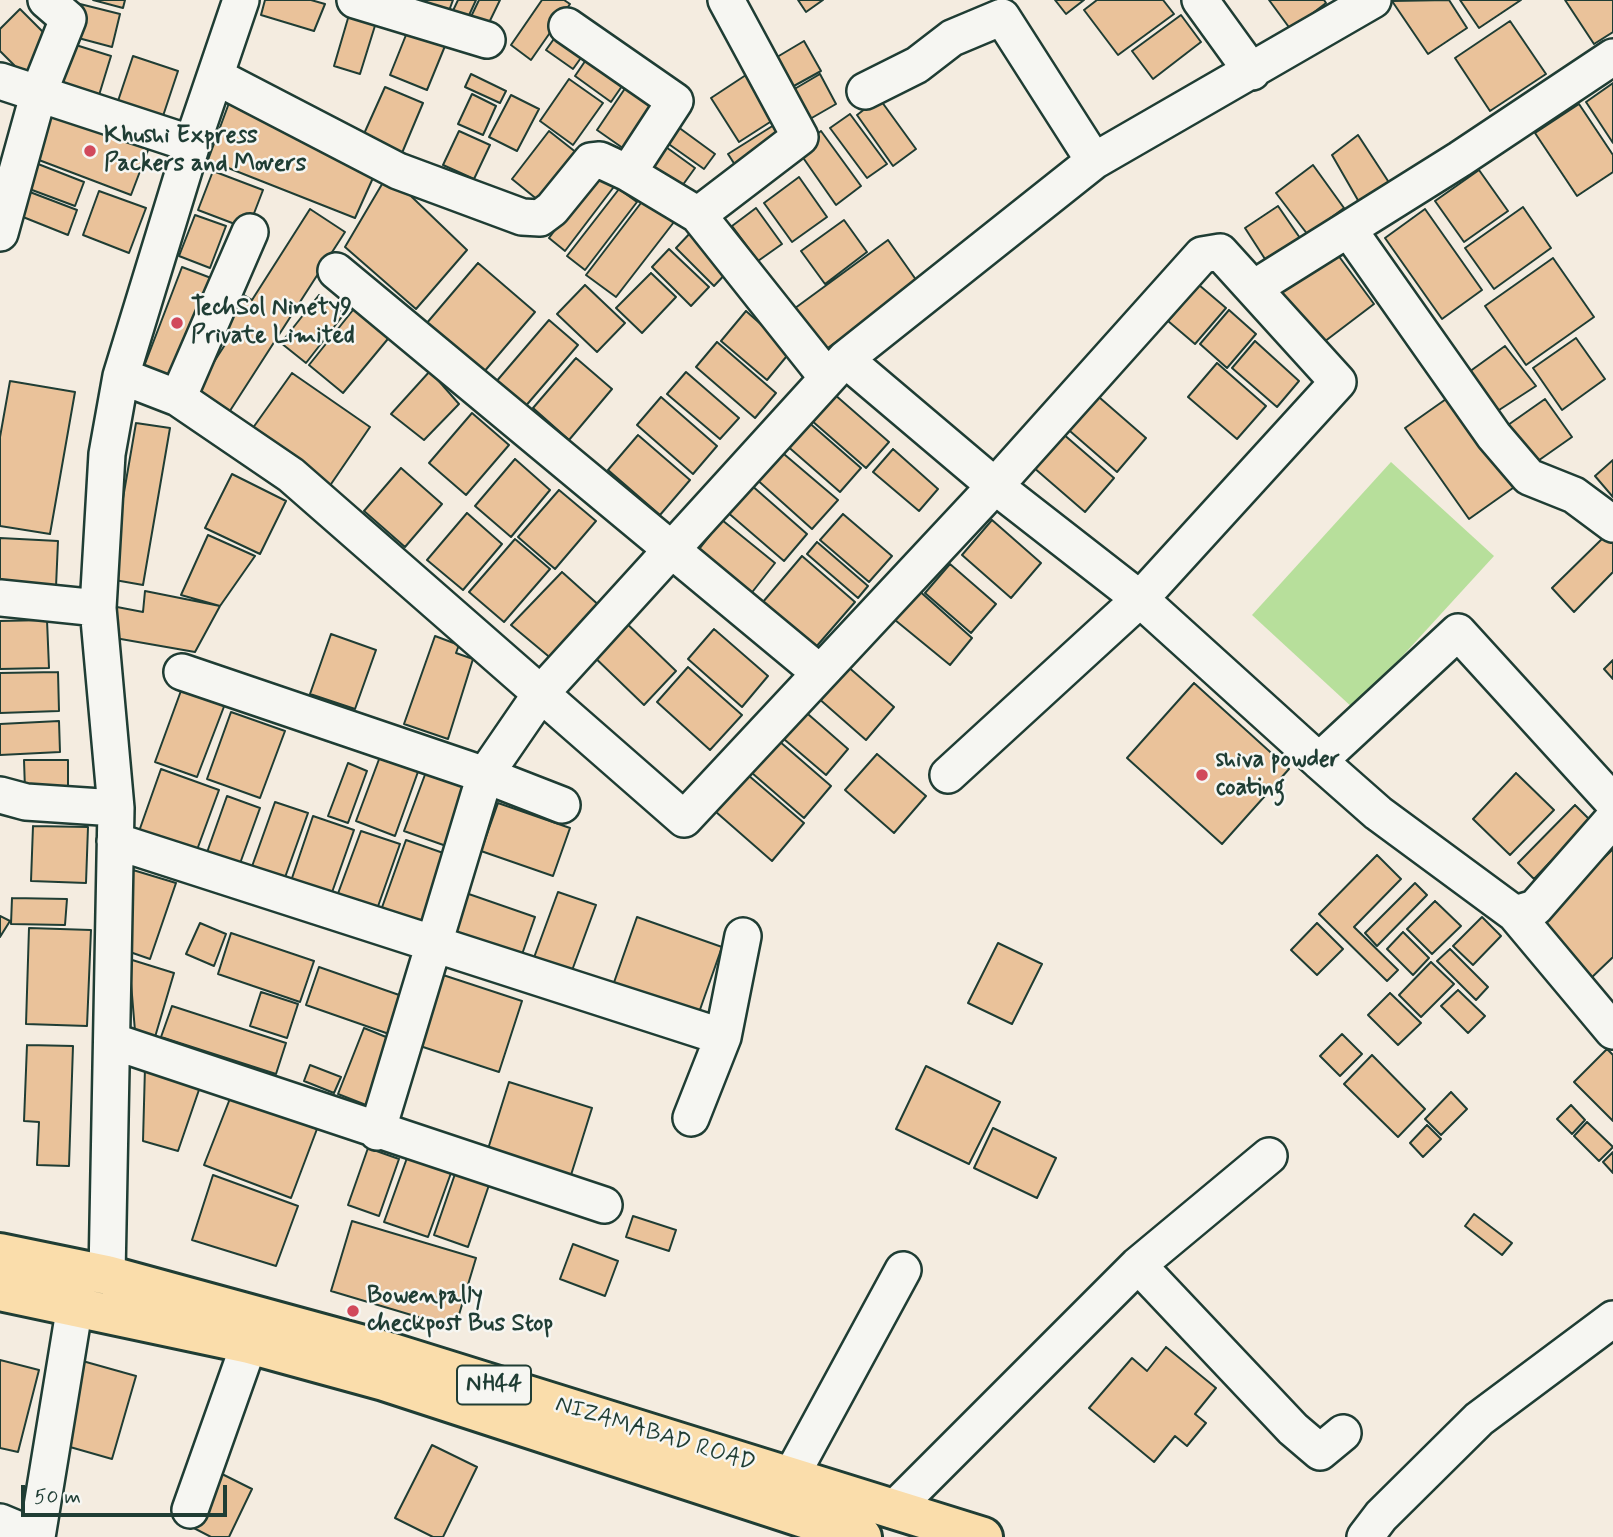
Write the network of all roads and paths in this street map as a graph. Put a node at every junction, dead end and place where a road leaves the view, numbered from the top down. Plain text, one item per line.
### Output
1 (46, 0) edge
2 (241, 0) edge
3 (355, 0) edge
4 (726, 0) edge
5 (1200, 0) edge
6 (1373, 0) edge
7 (567, 26) dead end
8 (486, 40) dead end
9 (1613, 57) edge
10 (1252, 72) junction
11 (217, 77) junction
12 (0, 81) edge
13 (865, 91) dead end
14 (39, 92) junction
15 (192, 144) junction
16 (1094, 161) junction
17 (628, 173) junction
18 (698, 215) junction
19 (1349, 230) junction
20 (0, 233) edge
21 (250, 233) dead end
22 (336, 271) dead end
23 (1254, 289) junction
24 (836, 367) junction
25 (121, 376) junction
26 (178, 398) junction
27 (995, 486) junction
28 (1613, 524) edge
29 (673, 548) junction
30 (0, 598) edge
31 (1140, 599) junction
32 (98, 608) junction
33 (182, 672) dead end
34 (820, 673) junction
35 (542, 692) junction
36 (1319, 761) junction
37 (485, 775) junction
38 (947, 775) dead end
39 (0, 795) edge
40 (1613, 802) edge
41 (562, 806) dead end
42 (1613, 819) edge
43 (116, 824) junction
44 (1515, 914) junction
45 (743, 936) dead end
46 (433, 946) junction
47 (1613, 1031) edge
48 (723, 1037) junction
49 (112, 1041) junction
50 (691, 1118) dead end
51 (377, 1132) junction
52 (1269, 1156) dead end
53 (604, 1205) dead end
54 (0, 1253) edge
55 (1138, 1265) junction
56 (903, 1270) dead end
57 (107, 1275) junction
58 (0, 1291) edge
59 (75, 1305) junction
60 (1613, 1319) edge
61 (249, 1344) junction
62 (1343, 1433) dead end
63 (790, 1478) junction
64 (190, 1510) dead end
65 (893, 1510) junction
66 (0, 1522) edge
67 (36, 1537) edge
68 (862, 1537) edge
69 (983, 1537) edge
70 (1365, 1537) edge

1 - 14 street
2 - 11 street
3 - 8 street
4 - 18 street
5 - 10 street
6 - 10 street
7 - 17 street
9 - 19 street
10 - 16 street
11 - 15 street
11 - 17 street
12 - 14 street
13 - 16 street
14 - 15 street
14 - 20 street
15 - 25 street
16 - 24 street
17 - 18 street
18 - 24 street
19 - 23 street
19 - 28 street
21 - 26 street
22 - 29 street
23 - 27 street
23 - 31 street
24 - 27 street
24 - 29 street
25 - 26 street
25 - 32 street
26 - 35 street
27 - 31 street
27 - 34 street
29 - 34 street
29 - 35 street
30 - 32 street
31 - 36 street
31 - 38 street
32 - 43 street
33 - 37 street
34 - 35 street
35 - 37 street
36 - 40 street
36 - 44 street
37 - 41 street
37 - 46 street
39 - 43 street
42 - 44 street
43 - 46 street
43 - 49 street
44 - 47 street
45 - 48 street
46 - 48 street
46 - 51 street
48 - 50 street
49 - 51 street
49 - 57 street
51 - 53 street
52 - 55 street
54 - 57 highway, NIZAMABAD ROAD / NH44
55 - 62 street
55 - 65 street
56 - 63 street
57 - 63 highway, NIZAMABAD ROAD / NH44
58 - 59 highway, NIZAMABAD ROAD / NH44
59 - 61 highway, NIZAMABAD ROAD / NH44
59 - 67 street
60 - 70 street
61 - 64 street
61 - 68 highway, NIZAMABAD ROAD / NH44
63 - 65 highway, NIZAMABAD ROAD / NH44
65 - 69 highway, NIZAMABAD ROAD / NH44
66 - 67 street

